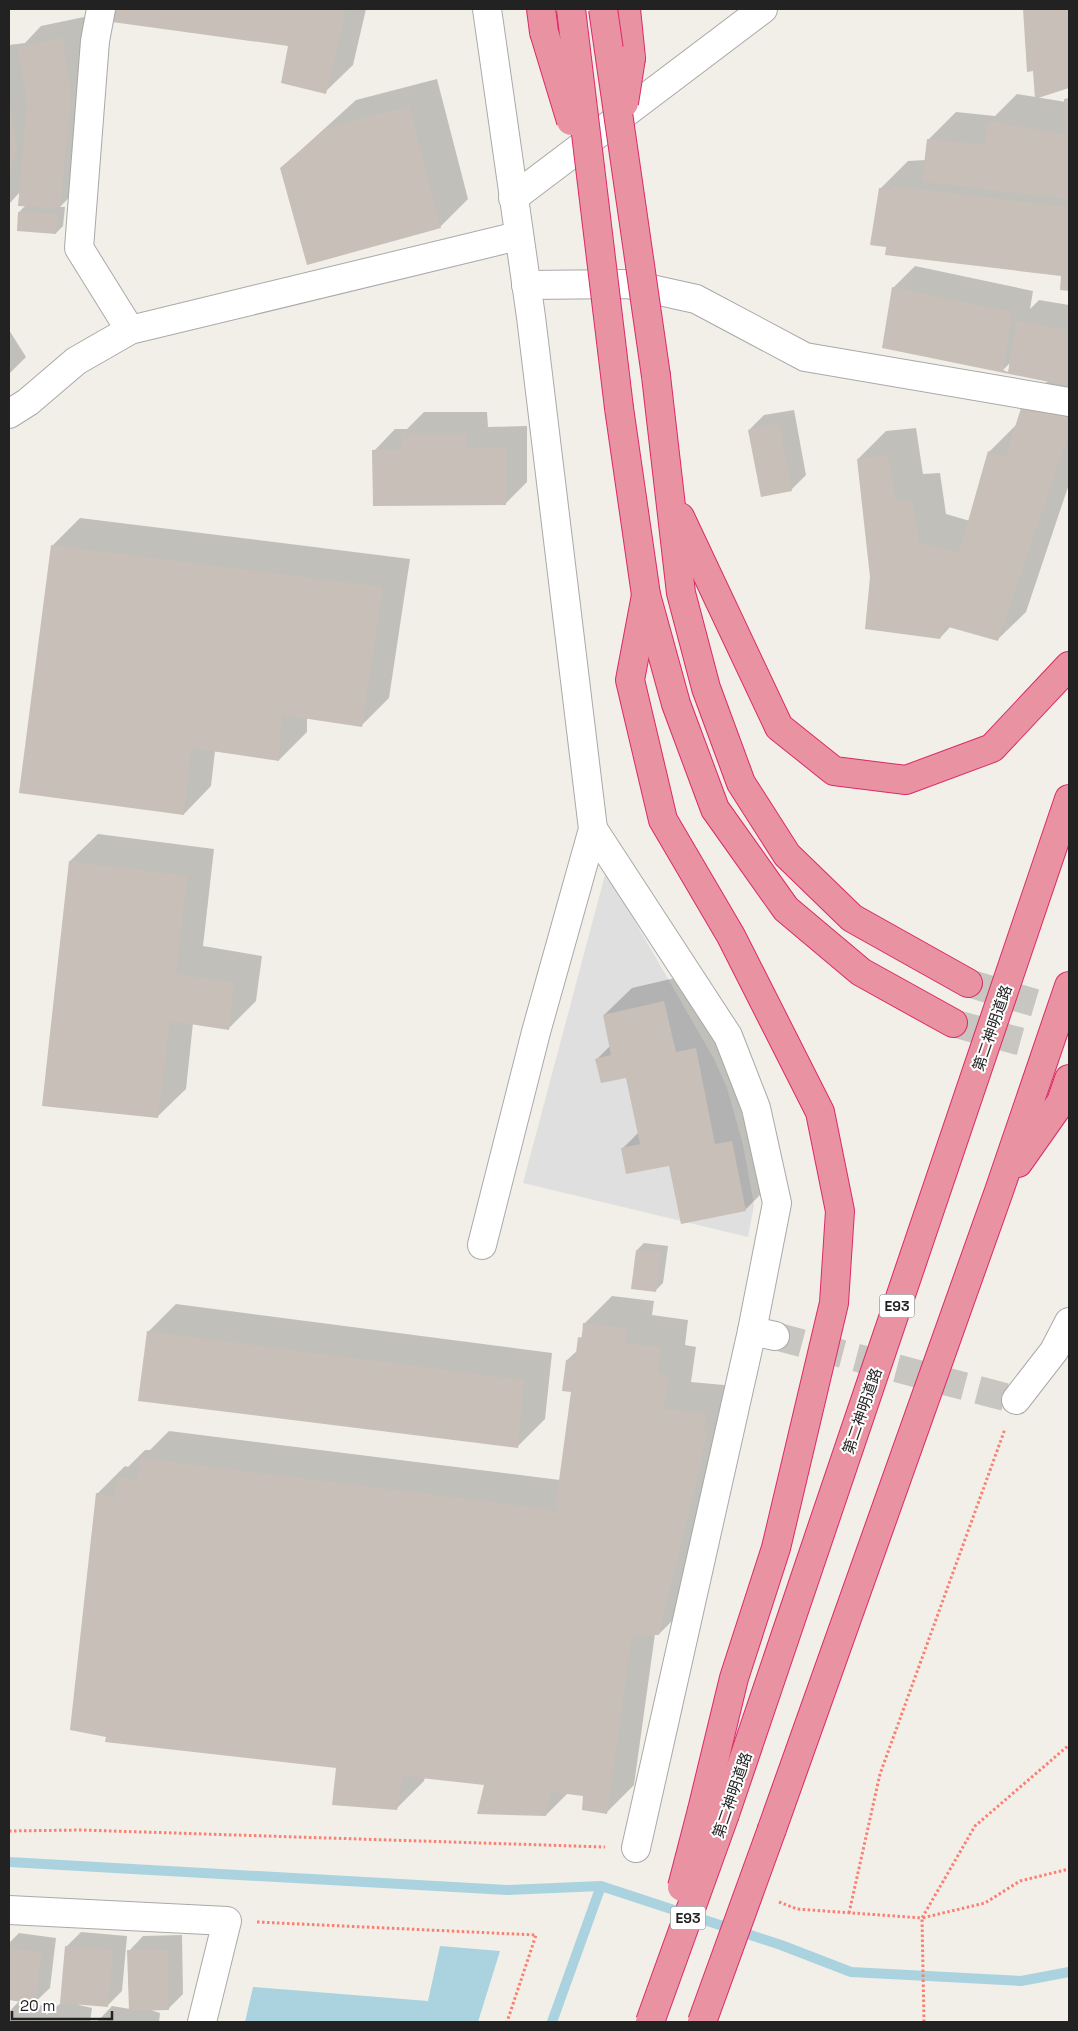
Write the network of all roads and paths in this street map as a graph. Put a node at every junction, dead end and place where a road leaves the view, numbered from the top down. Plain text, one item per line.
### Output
1 (101, 9) edge
2 (487, 9) edge
3 (571, 9) edge
4 (602, 9) edge
5 (626, 9) edge
6 (764, 9) edge
7 (543, 20) edge
8 (620, 137) junction
9 (591, 190) junction
10 (513, 198) junction
11 (518, 236) junction
12 (526, 285) junction
13 (130, 330) junction
14 (1069, 402) edge
15 (9, 414) edge
16 (672, 499) junction
17 (646, 595) junction
18 (1069, 666) edge
19 (1069, 798) edge
20 (593, 829) junction
21 (968, 983) tunnel mouth
22 (1069, 986) edge
23 (953, 1022) tunnel mouth
24 (1069, 1080) edge
25 (999, 1191) junction
26 (482, 1245) dead end
27 (1069, 1322) edge
28 (1016, 1400) joint
29 (1069, 1745) edge
30 (714, 1812) junction
31 (9, 1831) edge
32 (636, 1848) joint
33 (1069, 1869) edge
34 (770, 1898) dead end
35 (9, 1910) edge
36 (849, 1913) junction
37 (922, 1918) junction
38 (227, 1920) junction
39 (202, 2022) edge
40 (507, 2022) edge
41 (649, 2022) edge
42 (702, 2022) edge
43 (924, 2022) edge

1 - 13 street
2 - 10 street
3 - 9 highway, bridge
4 - 8 highway, bridge
5 - 8 highway, bridge
6 - 10 street
7 - 9 highway, bridge
8 - 16 highway, bridge
9 - 17 highway, bridge
10 - 11 street
11 - 12 street
11 - 13 street
12 - 14 street
12 - 20 street
13 - 15 street
16 - 18 highway
16 - 21 highway
17 - 23 highway
17 - 30 highway
19 - 30 highway, 第二神明道路 / E93
20 - 26 street
20 - 32 street
22 - 25 highway
24 - 25 highway
25 - 42 highway, bridge
27 - 28 street
28 - 36 path
29 - 37 path
30 - 41 highway, 第二神明道路 / E93, bridge
31 - 32 path
33 - 37 path
34 - 36 path
35 - 38 street
36 - 37 path
37 - 43 path
38 - 39 street
38 - 40 path

